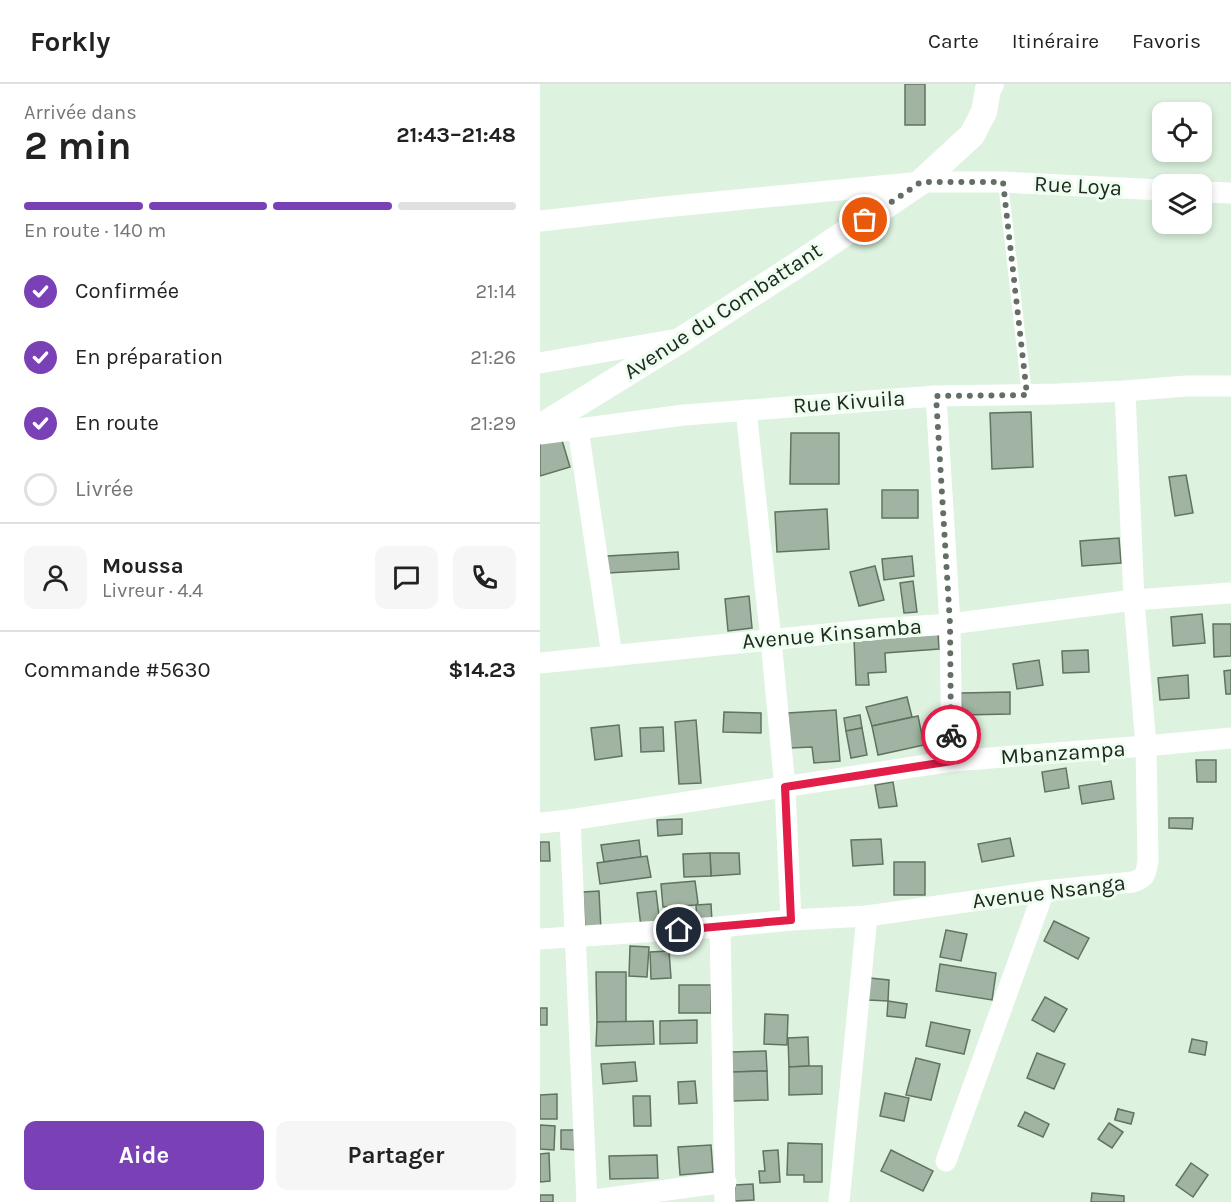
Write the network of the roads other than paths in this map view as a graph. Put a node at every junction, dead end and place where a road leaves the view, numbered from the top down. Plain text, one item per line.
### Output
1 (991, 84) edge
2 (921, 182) junction
3 (1003, 182) junction
4 (1152, 189) edge
5 (1212, 192) edge
6 (1231, 193) edge
7 (540, 221) edge
8 (684, 338) junction
9 (540, 363) edge
10 (1231, 386) edge
11 (1125, 391) junction
12 (1027, 395) junction
13 (936, 396) junction
14 (746, 410) junction
15 (540, 427) edge
16 (578, 429) junction
17 (540, 434) edge
18 (1231, 593) edge
19 (1134, 600) junction
20 (950, 624) junction
21 (771, 640) junction
22 (612, 656) junction
23 (540, 663) edge
24 (1231, 738) edge
25 (1146, 746) junction
26 (952, 761) junction
27 (785, 787) junction
28 (570, 820) junction
29 (540, 823) edge
30 (1044, 891) junction
31 (867, 916) junction
32 (791, 920) junction
33 (720, 927) junction
34 (575, 937) junction
35 (540, 939) edge
36 (946, 1161) dead end
37 (726, 1192) edge
38 (587, 1202) edge
39 (839, 1202) edge

1 - 2 street, Avenue du Combattant
2 - 3 street, Rue Loya
2 - 7 street, Rue Loya
2 - 8 street, Avenue du Combattant
3 - 4 street, Rue Loya
3 - 12 lane
5 - 6 street
8 - 9 street
8 - 15 street, Avenue du Combattant
10 - 11 street, Rue Kivuila
11 - 12 street, Rue Kivuila
11 - 19 street, Avenue Nsanga
12 - 13 street, Rue Kivuila
13 - 14 street, Rue Kivuila
13 - 20 street
14 - 16 street, Rue Kivuila
14 - 21 street
16 - 17 street, Rue Kivuila
16 - 22 street
18 - 19 street, Avenue Kinsamba
19 - 20 street, Avenue Kinsamba
19 - 25 street, Avenue Nsanga
20 - 21 street, Avenue Kinsamba
20 - 26 street
21 - 22 street, Avenue Kinsamba
21 - 27 street
22 - 23 street, Avenue Kinsamba
24 - 25 street, Mbanzampa
25 - 26 street, Mbanzampa
25 - 30 street, Avenue Nsanga
26 - 27 street, Mbanzampa
27 - 28 street, Mbanzampa
27 - 32 street
28 - 29 street, Mbanzampa
28 - 34 street
30 - 31 street, Avenue Nsanga
30 - 36 street
31 - 32 street, Avenue Nsanga
31 - 39 street
32 - 33 street, Avenue Nsanga
33 - 34 street, Avenue Nsanga
33 - 37 street
34 - 35 street, Avenue Nsanga
34 - 38 street
37 - 38 street

